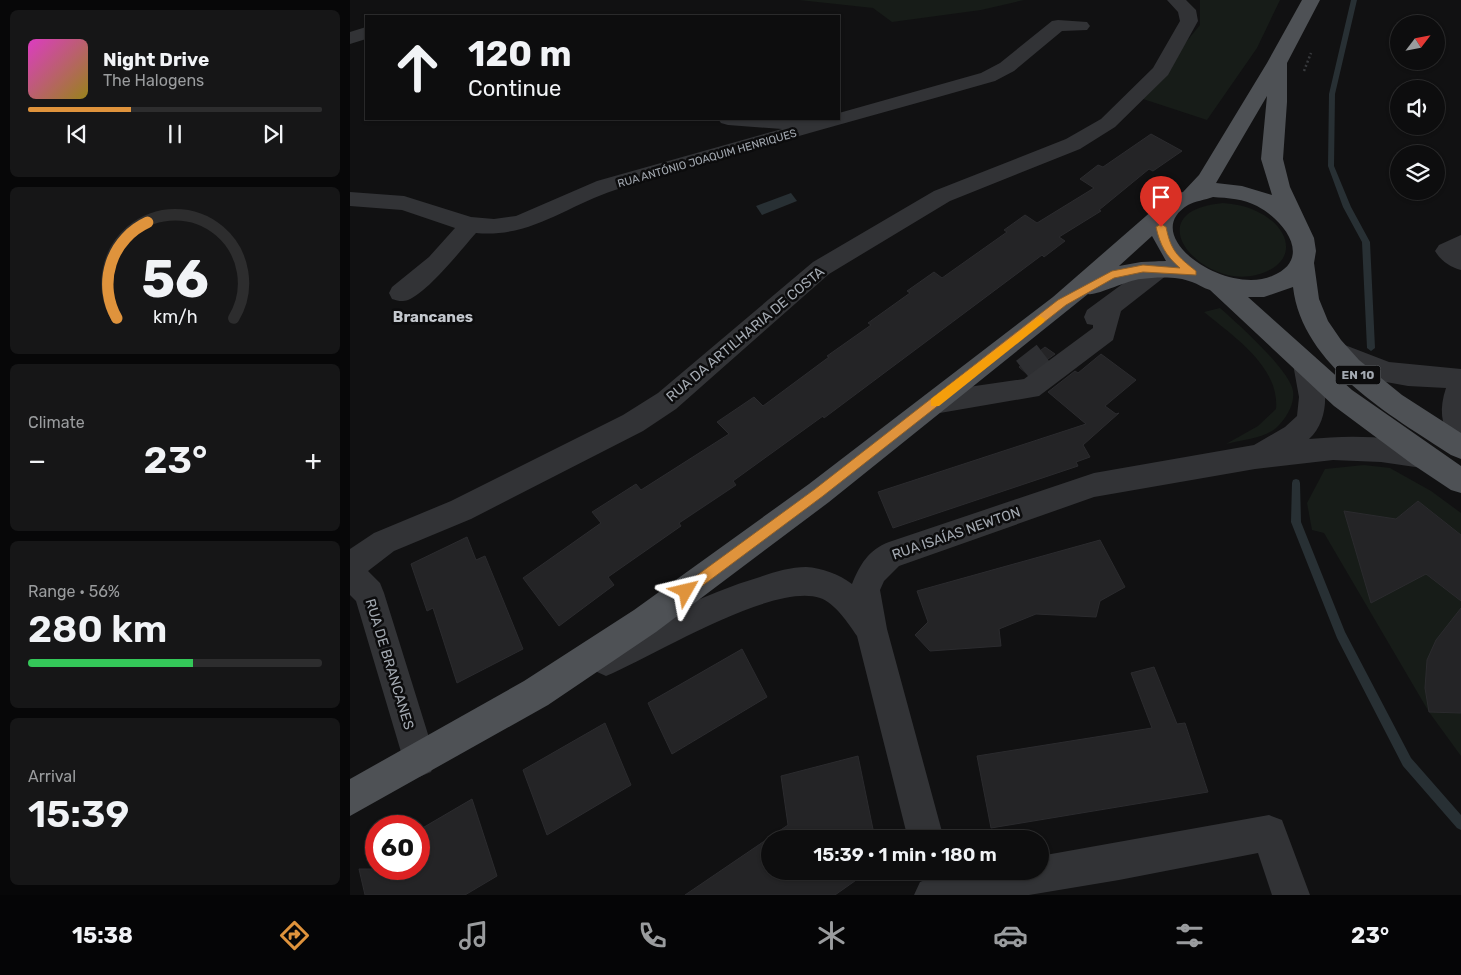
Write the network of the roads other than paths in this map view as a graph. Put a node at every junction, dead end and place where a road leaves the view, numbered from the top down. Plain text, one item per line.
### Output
1 (1176, 0) edge
2 (1312, 0) edge
3 (1081, 26) dead end
4 (365, 33) edge
5 (350, 38) edge
6 (1277, 63) junction
7 (747, 120) edge
8 (840, 120) edge
9 (840, 120) edge
10 (819, 126) junction
11 (1185, 197) junction
12 (350, 198) edge
13 (470, 225) junction
14 (1300, 230) junction
15 (1461, 243) edge
16 (1461, 262) edge
17 (1303, 265) junction
18 (1159, 269) junction
19 (1192, 273) junction
20 (1219, 285) junction
21 (401, 293) dead end
22 (1062, 303) junction
23 (1110, 306) junction
24 (1050, 351) tunnel mouth
25 (1337, 352) junction
26 (1306, 364) junction
27 (1024, 371) tunnel mouth
28 (1461, 378) edge
29 (1461, 384) edge
30 (990, 395) junction
31 (934, 404) junction
32 (1461, 434) edge
33 (1461, 447) edge
34 (1422, 456) junction
35 (1255, 457) junction
36 (1461, 481) edge
37 (350, 566) edge
38 (350, 574) edge
39 (871, 629) junction
40 (536, 693) junction
41 (419, 760) junction
42 (350, 798) edge
43 (924, 830) edge
44 (936, 886) edge
45 (1291, 895) edge

1 - 37 street, RUA DA ARTILHARIA DE COSTA
2 - 6 main road, EN 10
3 - 9 street, RUA ANTÓNIO JOAQUIM HENRIQUES
4 - 5 street
6 - 11 main road, EN 10
6 - 14 main road, EN 10
7 - 10 street
8 - 10 street, RUA ANTÓNIO JOAQUIM HENRIQUES
10 - 13 street, RUA ANTÓNIO JOAQUIM HENRIQUES
11 - 14 main road
11 - 19 main road, EN 10
11 - 22 main road
12 - 13 street, RUA ANTÓNIO JOAQUIM HENRIQUES
13 - 21 street
14 - 17 main road, EN 10
15 - 16 street
17 - 20 main road, EN 10
17 - 25 main road, EN 10
18 - 19 main road
18 - 22 main road
18 - 23 street
19 - 20 main road, EN 10
20 - 26 main road, EN 10
22 - 31 main road
23 - 24 street
23 - 30 street
25 - 28 street
25 - 33 main road, EN 10
26 - 34 main road, EN 10
26 - 35 street, RUA ISAÍAS NEWTON
27 - 30 street
29 - 32 street
30 - 31 street
31 - 40 main road
34 - 35 street, RUA ISAÍAS NEWTON
34 - 36 main road, EN 10
35 - 39 street, RUA ISAÍAS NEWTON
38 - 41 street, RUA DE BRANCANES
39 - 40 street
39 - 43 street, RUA ISAÍAS NEWTON
40 - 41 main road
41 - 42 main road
44 - 45 street

